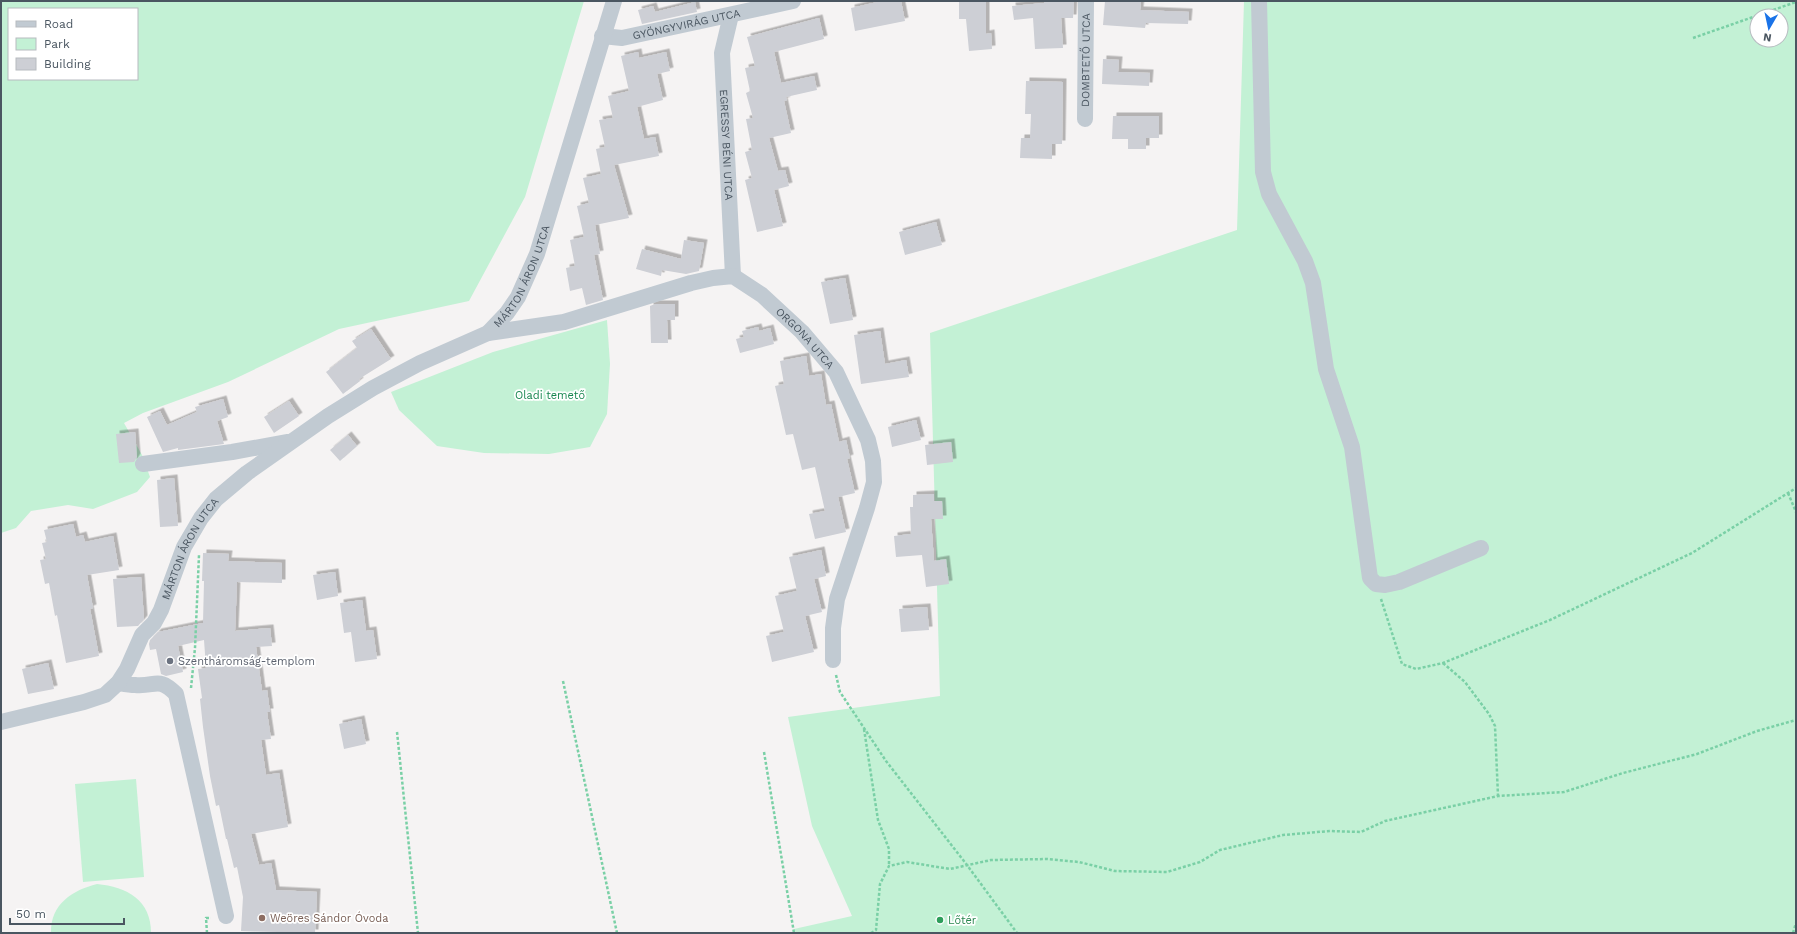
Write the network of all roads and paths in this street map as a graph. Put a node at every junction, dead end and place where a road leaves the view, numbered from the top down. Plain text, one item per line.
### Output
1 (614, 1) edge
2 (793, 1) edge
3 (1086, 1) edge
4 (1259, 1) edge
5 (1796, 2) edge
6 (731, 15) junction
7 (602, 36) junction
8 (1693, 38) dead end
9 (1085, 119) dead end
10 (733, 276) junction
11 (488, 333) junction
12 (292, 441) junction
13 (143, 464) dead end
14 (1796, 488) edge
15 (1788, 493) junction
16 (1796, 512) edge
17 (1481, 548) dead end
18 (199, 553) dead end
19 (1376, 584) junction
20 (833, 660) joint
21 (1444, 662) junction
22 (563, 680) dead end
23 (118, 683) junction
24 (176, 694) junction
25 (1796, 720) edge
26 (1, 722) edge
27 (863, 728) junction
28 (397, 732) dead end
29 (764, 752) dead end
30 (1498, 796) junction
31 (967, 865) junction
32 (889, 866) junction
33 (226, 916) dead end
34 (1796, 923) edge
35 (418, 933) edge
36 (617, 933) edge
37 (794, 933) edge
38 (871, 933) edge
39 (1017, 933) edge
40 (1793, 933) edge

1 - 7 street, MÁRTON ÁRON UTCA
2 - 6 street, GYÖNGYVIRÁG UTCA
3 - 9 street, DOMBTETŐ UTCA
4 - 19 street
5 - 8 path
6 - 7 street, GYÖNGYVIRÁG UTCA
6 - 10 street, EGRESSY BÉNI UTCA
7 - 11 street, MÁRTON ÁRON UTCA
10 - 11 street
10 - 20 street, ORGONA UTCA
11 - 12 street, MÁRTON ÁRON UTCA
12 - 13 street, MÁRTON ÁRON UTCA
12 - 23 street, MÁRTON ÁRON UTCA
14 - 15 path
15 - 16 path
15 - 21 path
17 - 19 street
18 - 24 path
19 - 21 path
20 - 27 path
21 - 30 path
22 - 36 path
23 - 24 street
23 - 26 street, MÁRTON ÁRON UTCA
24 - 33 street
25 - 30 path
27 - 31 path
27 - 32 path
28 - 35 path
29 - 37 path
30 - 31 path
31 - 32 path
31 - 39 path
32 - 38 path
34 - 40 path

